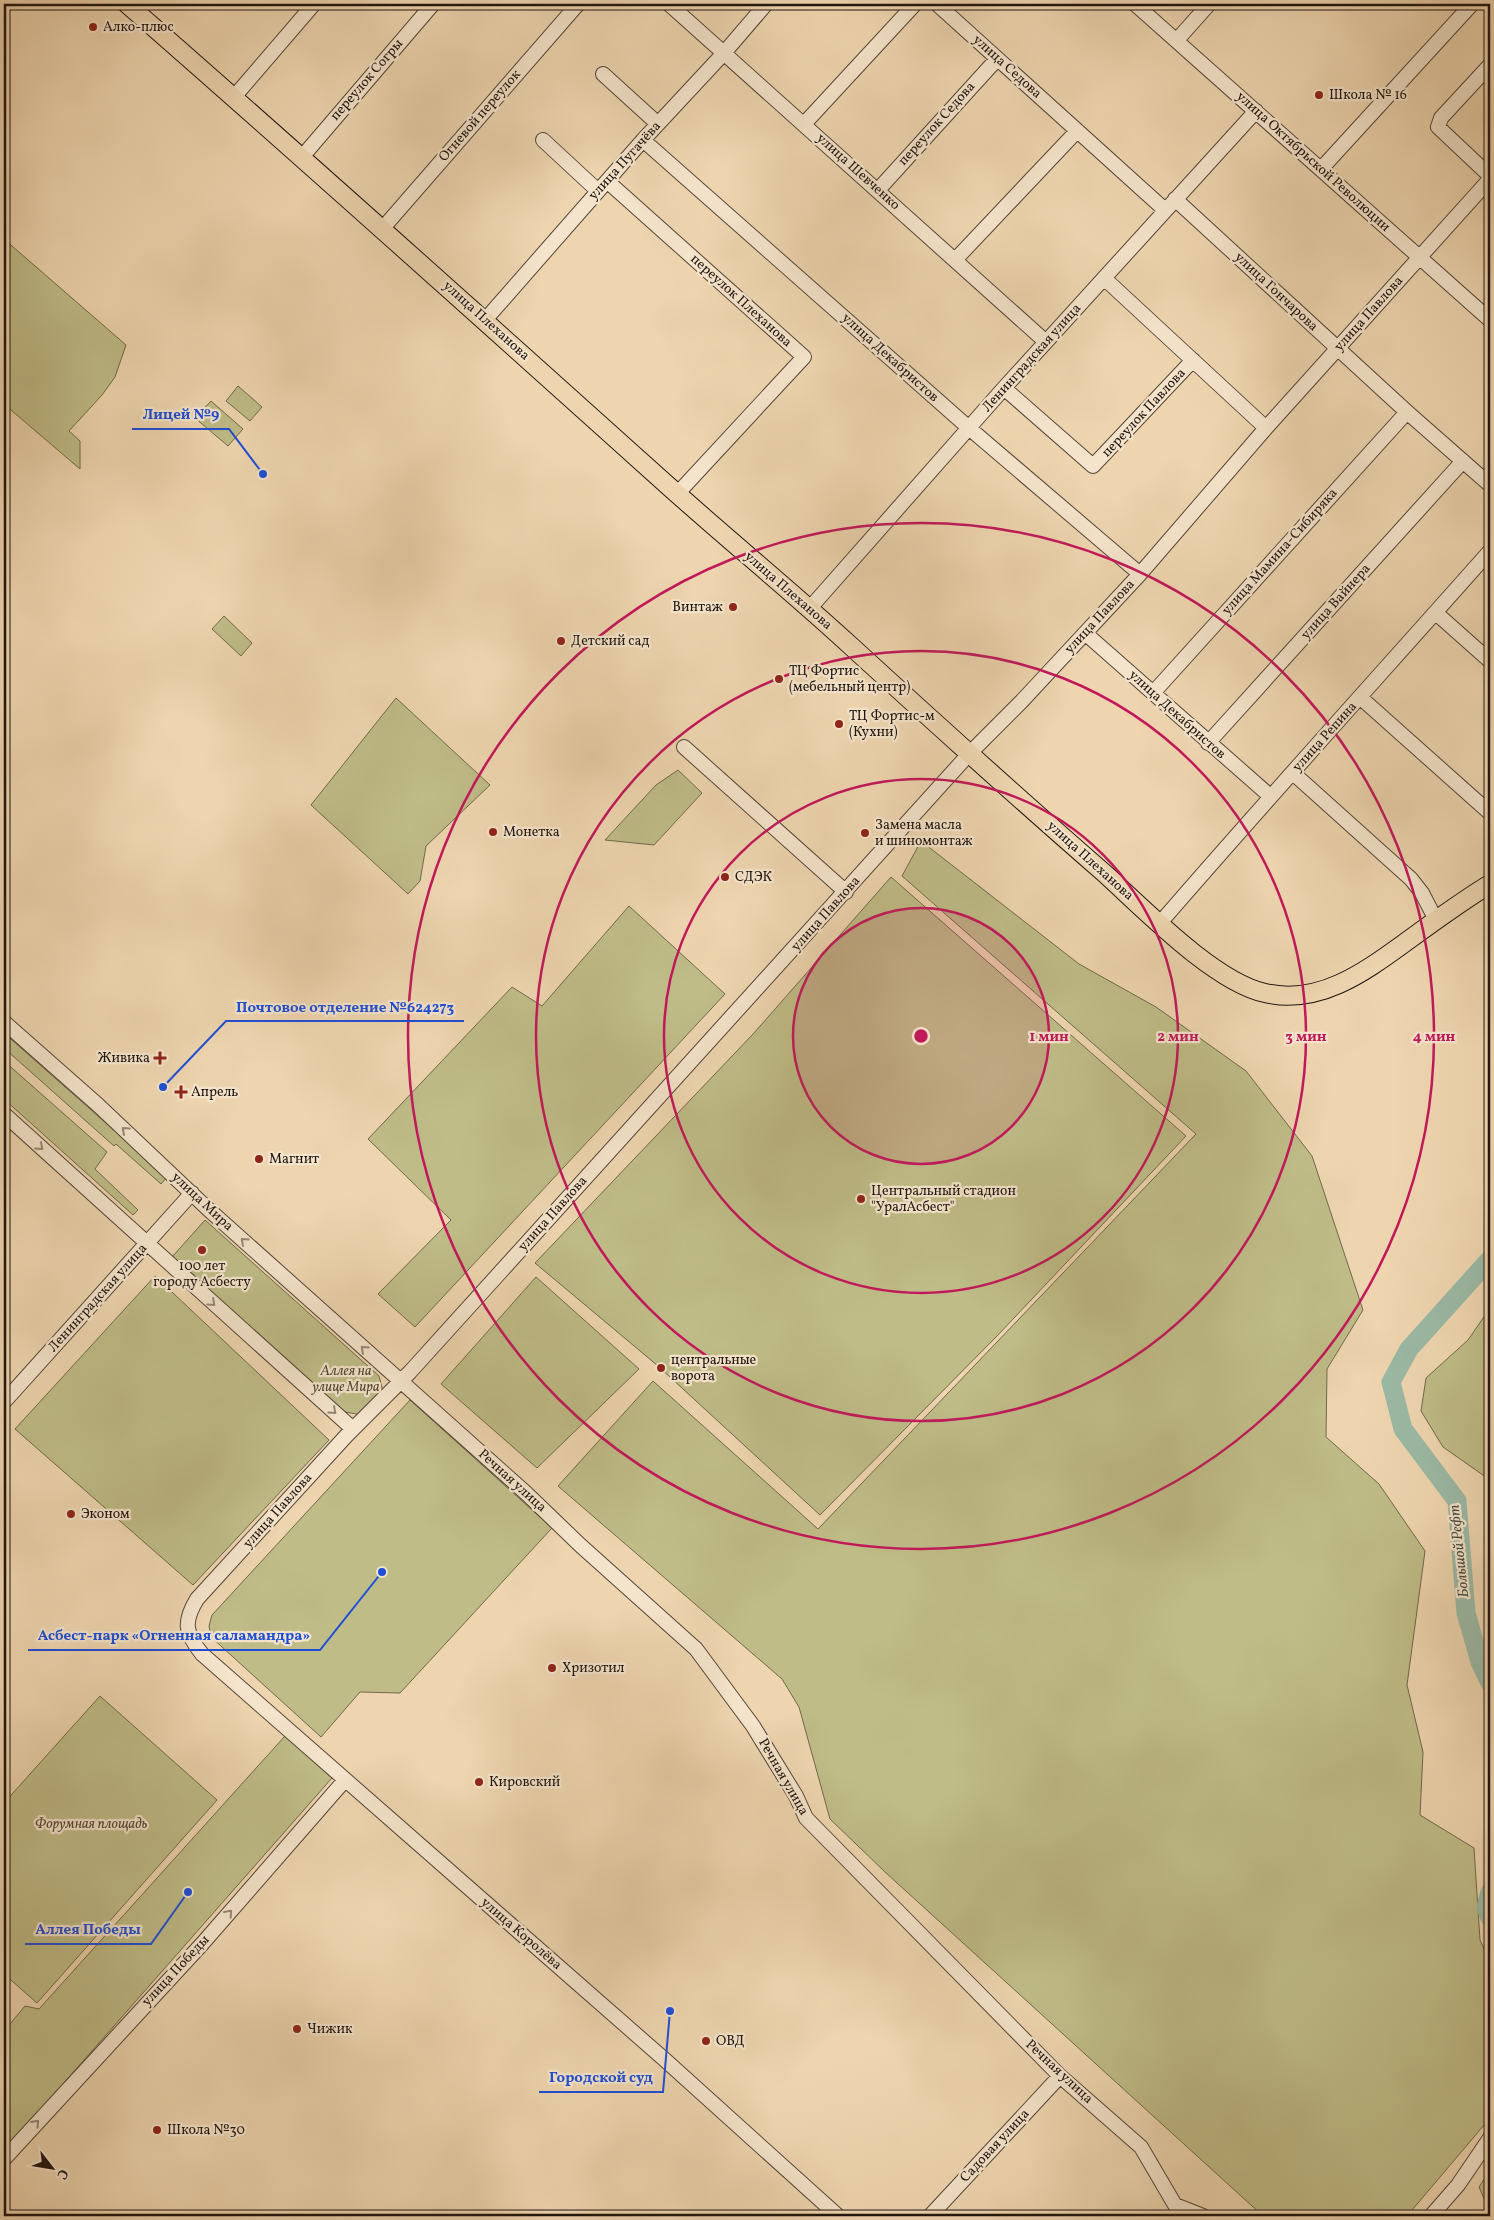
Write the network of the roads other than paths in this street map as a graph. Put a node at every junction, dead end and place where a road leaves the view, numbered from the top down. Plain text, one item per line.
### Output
1 (127, 4) edge
2 (314, 4) edge
3 (433, 4) edge
4 (578, 4) edge
5 (669, 4) edge
6 (766, 4) edge
7 (915, 4) edge
8 (937, 4) edge
9 (1136, 4) edge
10 (1209, 4) edge
11 (1472, 4) edge
12 (1177, 40) junction
13 (724, 53) junction
14 (997, 59) junction
15 (1490, 65) edge
16 (603, 74) dead end
17 (234, 97) junction
18 (1256, 111) junction
19 (658, 124) junction
20 (804, 124) junction
21 (1077, 131) junction
22 (543, 140) dead end
23 (643, 140) junction
24 (302, 157) junction
25 (1321, 169) junction
26 (1490, 178) edge
27 (602, 186) junction
28 (878, 190) junction
29 (1175, 199) junction
30 (1165, 210) junction
31 (383, 228) junction
32 (1420, 258) junction
33 (956, 260) junction
34 (1105, 279) junction
35 (485, 320) junction
36 (1490, 320) edge
37 (1046, 342) junction
38 (1338, 349) junction
39 (1193, 360) junction
40 (1004, 388) junction
41 (1407, 412) junction
42 (969, 428) junction
43 (1266, 428) junction
44 (1463, 462) junction
45 (1490, 485) edge
46 (677, 494) junction
47 (1490, 551) edge
48 (1140, 574) junction
49 (810, 608) junction
50 (1436, 612) junction
51 (1085, 633) junction
52 (1490, 661) edge
53 (1153, 693) junction
54 (1361, 698) junction
55 (1208, 744) junction
56 (684, 746) dead end
57 (969, 754) junction
58 (1293, 773) junction
59 (1270, 796) junction
60 (1490, 813) edge
61 (1490, 884) edge
62 (846, 892) junction
63 (1436, 920) junction
64 (1160, 923) junction
65 (4, 1022) edge
66 (4, 1114) edge
67 (192, 1193) junction
68 (147, 1244) junction
69 (401, 1382) junction
70 (4, 1402) edge
71 (353, 1429) junction
72 (202, 1654) joint
73 (345, 1780) junction
74 (1060, 2076) junction
75 (1490, 2138) edge
76 (4, 2159) edge
77 (838, 2216) edge
78 (930, 2216) edge
79 (1203, 2216) edge
80 (1431, 2216) edge

1 - 17 main road, улица Плеханова
2 - 17 street
3 - 24 street, переулок Согры
4 - 31 street, Огневой переулок
5 - 13 street, улица Шевченко
6 - 13 street, улица Пугачёва
7 - 20 street
8 - 14 street, улица Седова
9 - 12 street, улица Октябрьской Революции
10 - 12 street
11 - 25 street
12 - 18 street, улица Октябрьской Революции
13 - 19 street, улица Пугачёва
13 - 20 street, улица Шевченко
14 - 21 street, улица Седова
14 - 28 street, переулок Седова
15 - 26 street
16 - 19 street
17 - 24 main road, улица Плеханова
18 - 25 street, улица Октябрьской Революции
18 - 29 street, Ленинградская улица
19 - 23 street, улица Пугачёва
20 - 28 street, улица Шевченко
21 - 30 street, улица Седова
21 - 33 street
22 - 27 street
23 - 27 street, улица Пугачёва
23 - 42 street, улица Декабристов
24 - 31 main road, улица Плеханова
25 - 32 street, улица Октябрьской Революции
26 - 32 street, улица Павлова
27 - 35 street, улица Пугачёва
27 - 46 street, переулок Плеханова
28 - 33 street, улица Шевченко
29 - 30 street, Ленинградская улица
29 - 38 street, улица Гончарова
30 - 34 street, Ленинградская улица
31 - 35 main road, улица Плеханова
32 - 36 street, улица Октябрьской Революции
32 - 38 street, улица Павлова
33 - 37 street, улица Шевченко
34 - 37 street, Ленинградская улица
34 - 39 street
35 - 46 main road, улица Плеханова
37 - 40 street, Ленинградская улица
38 - 41 street, улица Гончарова
38 - 43 street, улица Павлова
39 - 40 street, переулок Павлова
39 - 43 street
40 - 42 street, Ленинградская улица
41 - 44 street, улица Гончарова
41 - 53 street, улица Мамина-Сибиряка
42 - 48 street, улица Декабристов
42 - 49 street, Ленинградская улица
43 - 48 street, улица Павлова
44 - 45 street, улица Гончарова
44 - 55 street, улица Вайнера
46 - 49 main road, улица Плеханова
47 - 50 street, улица Репина
48 - 51 street, улица Павлова
49 - 57 main road, улица Плеханова
50 - 52 street
50 - 54 street, улица Репина
51 - 53 street, улица Декабристов
51 - 57 street, улица Павлова
53 - 55 street, улица Декабристов
54 - 58 street, улица Репина
54 - 60 street
55 - 59 street, улица Декабристов
56 - 62 street
57 - 62 street, улица Павлова
57 - 64 main road, улица Плеханова
58 - 59 street, улица Репина
58 - 63 street
59 - 64 street, улица Репина
61 - 63 main road, улица Плеханова
62 - 69 street, улица Павлова
63 - 64 main road, улица Плеханова
67 -> 65 street, улица Мира
66 -> 68 street
67 - 68 street, Ленинградская улица
69 -> 67 street, улица Мира
68 - 70 street, Ленинградская улица
68 -> 71 street
69 - 71 street, улица Павлова
69 - 74 street, Речная улица
71 - 72 street, улица Павлова
72 - 73 street, улица Королёва
76 -> 73 street, улица Победы
73 - 77 street, улица Королёва
74 - 78 street, Садовая улица
74 - 79 street, Речная улица
75 - 80 street

